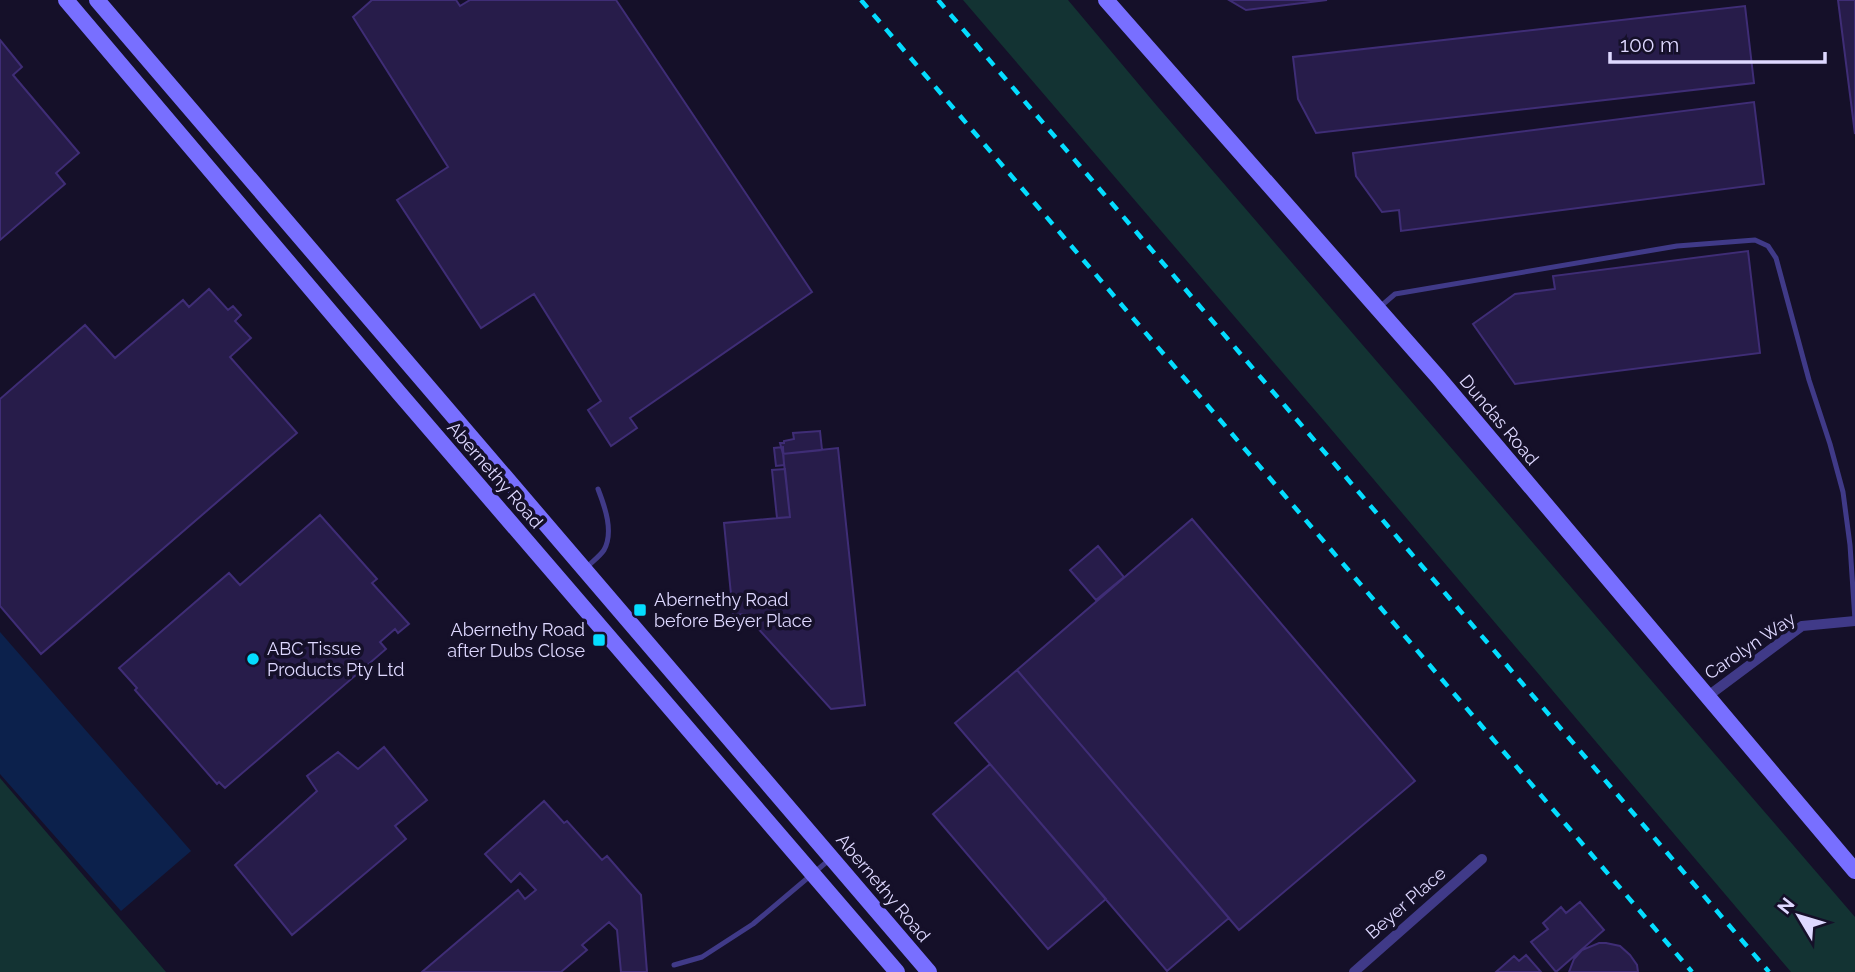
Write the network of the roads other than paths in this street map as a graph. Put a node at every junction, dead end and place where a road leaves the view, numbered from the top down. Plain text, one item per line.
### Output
1 (66, 0) edge
2 (97, 0) edge
3 (1106, 0) edge
4 (211, 132) junction
5 (192, 148) junction
6 (1378, 309) junction
7 (598, 489) dead end
8 (556, 535) junction
9 (535, 551) junction
10 (585, 569) junction
11 (1855, 620) edge
12 (1707, 696) junction
13 (832, 857) junction
14 (1482, 859) dead end
15 (1855, 871) edge
16 (813, 873) junction
17 (674, 965) dead end
18 (897, 972) edge
19 (929, 972) edge
20 (1354, 972) edge

1 - 5 main road, Abernethy Road
2 - 4 main road, Abernethy Road
3 - 6 main road, Dundas Road
4 - 5 main road
4 - 8 main road, Abernethy Road
5 - 9 main road, Abernethy Road
6 - 11 lane
6 - 12 main road, Dundas Road
7 - 10 lane
8 - 9 main road
8 - 10 main road, Abernethy Road
9 - 16 main road, Abernethy Road
10 - 13 main road, Abernethy Road
11 - 12 street, Carolyn Way
12 - 15 main road, Dundas Road
13 - 16 lane
13 - 19 main road, Abernethy Road
14 - 20 street, Beyer Place
16 - 17 lane
16 - 18 main road, Abernethy Road

